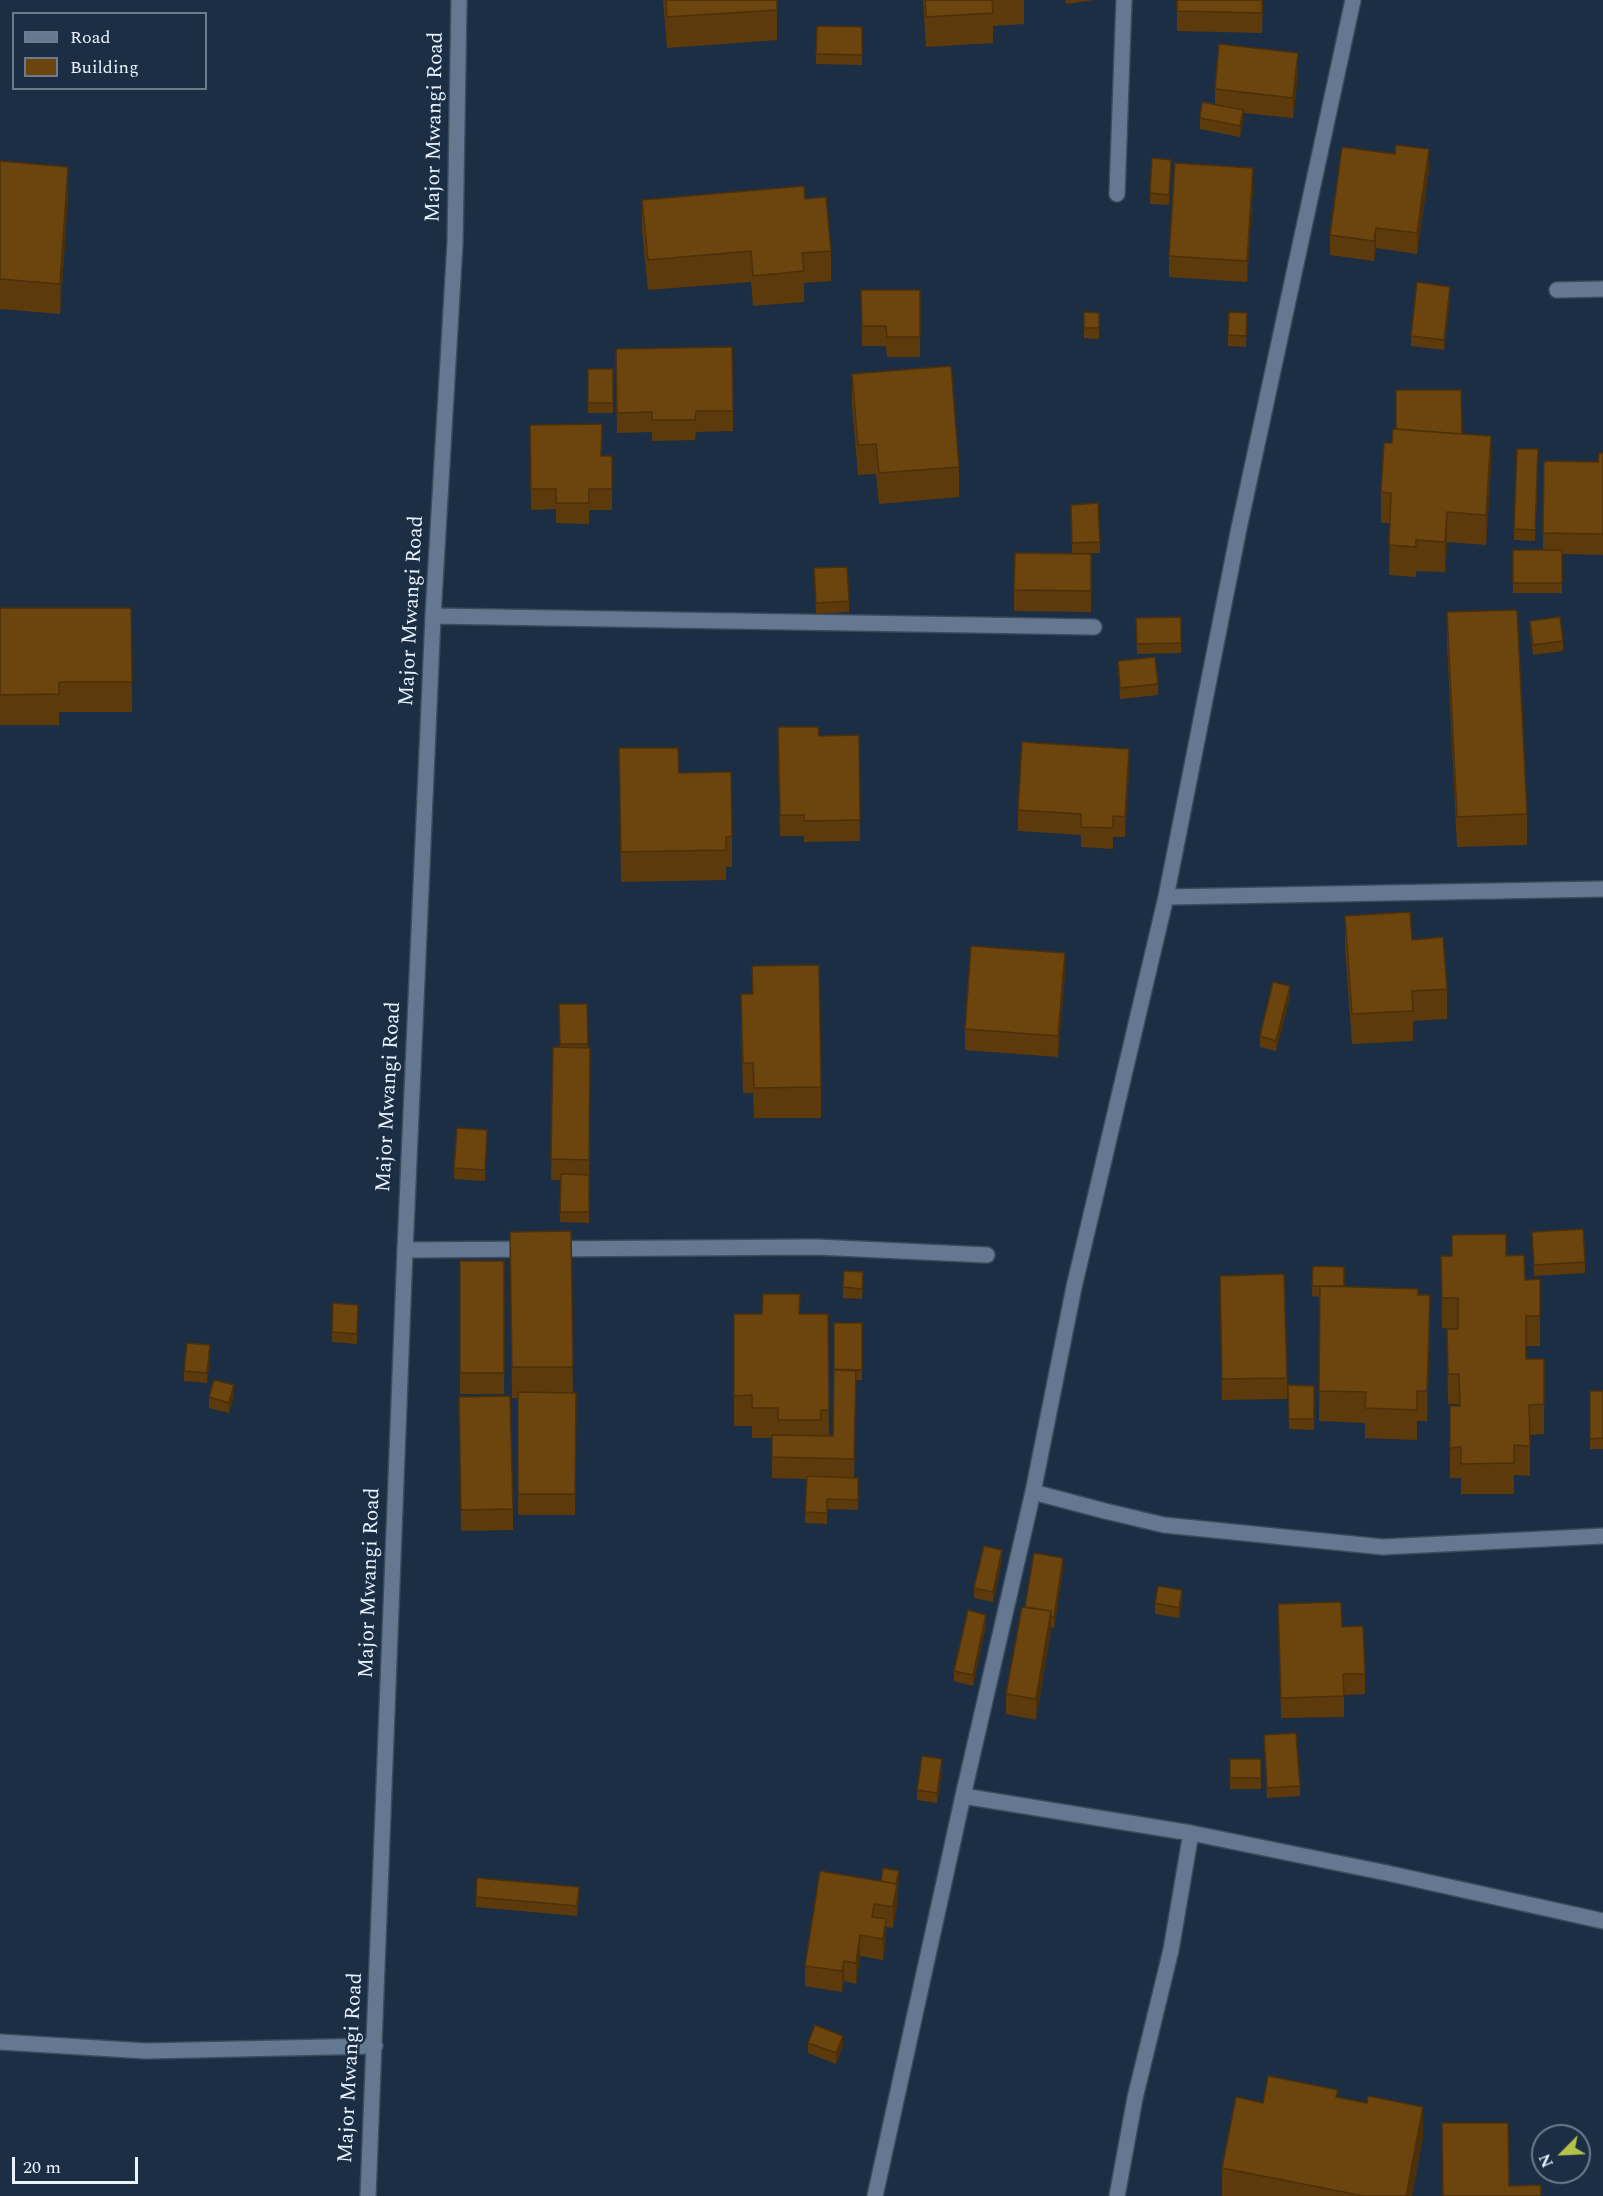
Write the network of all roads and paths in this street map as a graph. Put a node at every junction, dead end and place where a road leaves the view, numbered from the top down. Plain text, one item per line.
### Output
1 (459, 0) edge
2 (1124, 0) edge
3 (1353, 0) edge
4 (1117, 194) dead end
5 (1603, 289) edge
6 (1557, 290) dead end
7 (433, 616) junction
8 (1094, 627) dead end
9 (1603, 889) edge
10 (1166, 897) junction
11 (405, 1250) junction
12 (987, 1255) dead end
13 (1034, 1492) junction
14 (1603, 1536) edge
15 (963, 1796) junction
16 (1191, 1833) junction
17 (1603, 1921) edge
18 (0, 2042) edge
19 (375, 2046) junction
20 (368, 2196) edge
21 (875, 2196) edge
22 (1117, 2196) edge

1 - 7 street, Major Mwangi Road
2 - 4 street
3 - 10 street
5 - 6 street
7 - 8 street
7 - 11 street, Major Mwangi Road
9 - 10 street
10 - 13 street
11 - 12 street
11 - 19 street, Major Mwangi Road
13 - 14 street
13 - 15 street
15 - 16 street
15 - 21 street
16 - 17 street
16 - 22 street
18 - 19 street
19 - 20 street, Major Mwangi Road

